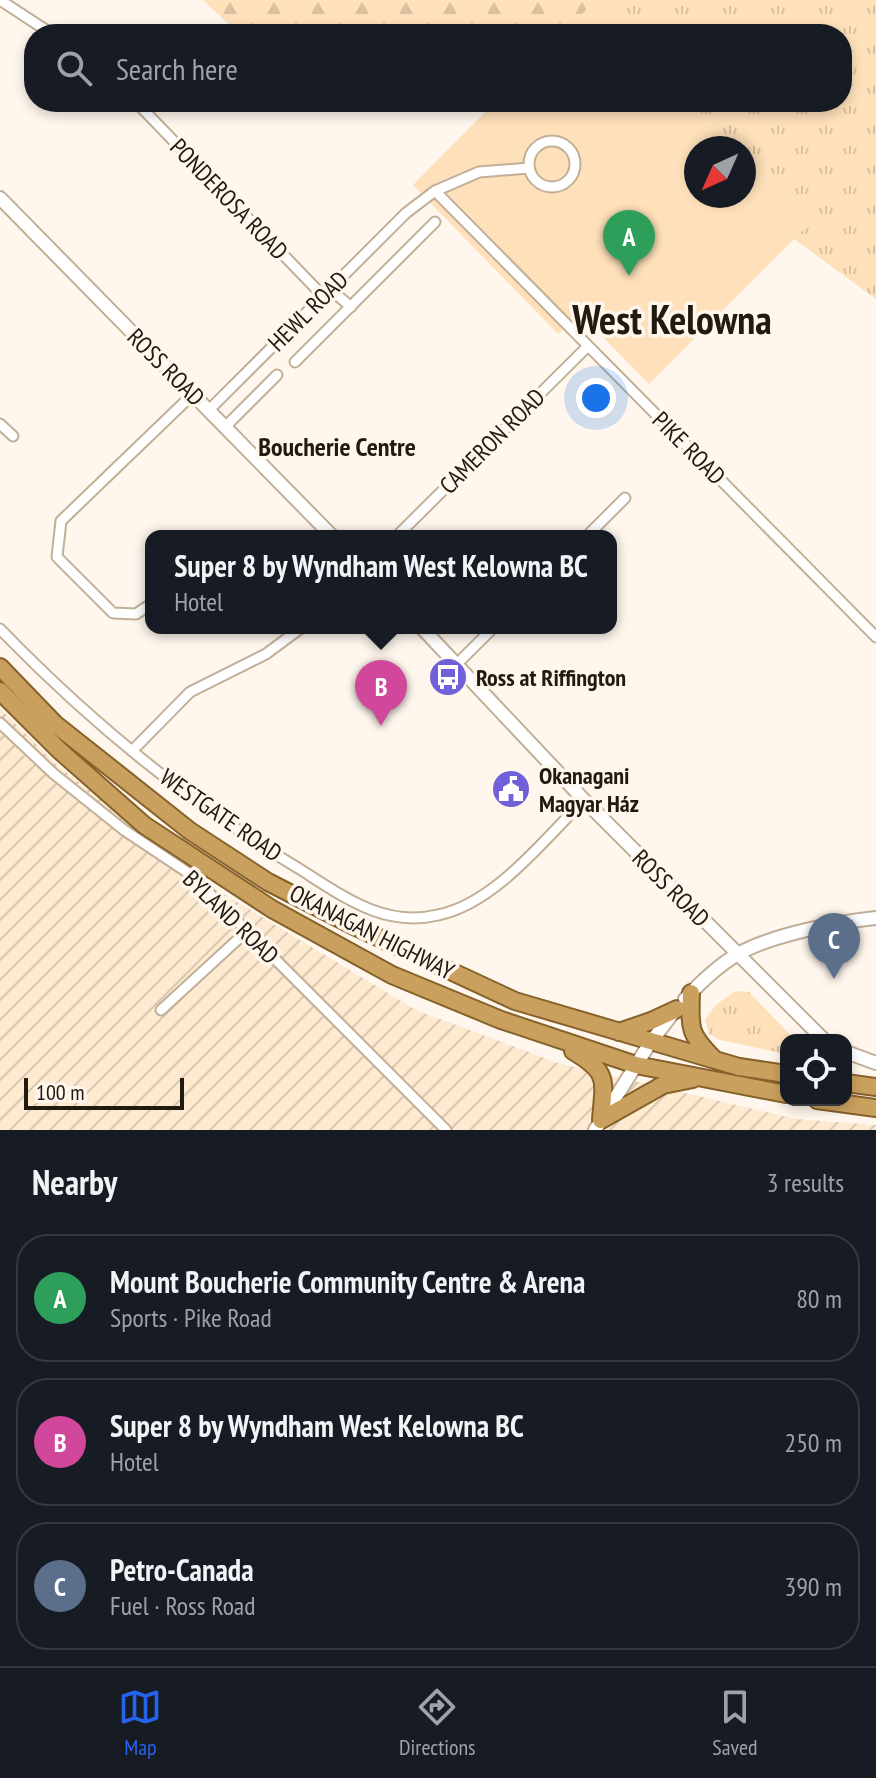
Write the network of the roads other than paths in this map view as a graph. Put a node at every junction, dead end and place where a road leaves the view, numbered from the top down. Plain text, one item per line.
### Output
1 (0, 0) edge
2 (37, 24) edge
3 (146, 112) edge
4 (529, 168) junction
5 (435, 191) junction
6 (0, 198) edge
7 (435, 222) dead end
8 (326, 293) junction
9 (351, 307) junction
10 (588, 346) junction
11 (295, 362) dead end
12 (277, 375) dead end
13 (193, 394) junction
14 (210, 409) junction
15 (0, 424) edge
16 (226, 426) junction
17 (13, 436) dead end
18 (625, 498) dead end
19 (326, 530) edge
20 (403, 530) edge
21 (593, 530) edge
22 (145, 608) edge
23 (0, 629) edge
24 (293, 634) edge
25 (428, 634) edge
26 (487, 634) edge
27 (876, 637) edge
28 (457, 664) junction
29 (0, 667) edge
30 (0, 691) edge
31 (0, 723) edge
32 (132, 751) junction
33 (584, 800) junction
34 (876, 918) edge
35 (247, 931) junction
36 (737, 955) junction
37 (691, 993) junction
38 (677, 1009) junction
39 (161, 1010) dead end
40 (617, 1032) junction
41 (818, 1034) edge
42 (548, 1035) junction
43 (650, 1043) junction
44 (852, 1054) edge
45 (715, 1060) junction
46 (876, 1063) edge
47 (636, 1065) junction
48 (780, 1073) edge
49 (700, 1078) junction
50 (852, 1084) edge
51 (876, 1087) edge
52 (780, 1093) edge
53 (852, 1105) edge
54 (876, 1108) edge
55 (598, 1125) edge
56 (446, 1130) edge

1 - 2 street
3 - 8 street, PONDEROSA ROAD
4 - 4 street
4 - 5 street, HEWL ROAD
5 - 8 street, HEWL ROAD
5 - 10 street, PIKE ROAD
6 - 13 street, ROSS ROAD
7 - 9 street, HEWL ROAD
8 - 9 street, PONDEROSA ROAD
8 - 14 street, HEWL ROAD
9 - 11 street, HEWL ROAD
10 - 20 street, CAMERON ROAD
10 - 27 street, PIKE ROAD
12 - 16 street, HEWL ROAD
13 - 14 street, ROSS ROAD
13 - 22 street
14 - 16 street, ROSS ROAD
15 - 17 street
16 - 19 street, ROSS ROAD
18 - 21 street
23 - 32 street, WESTGATE ROAD
24 - 32 street
25 - 28 street, ROSS ROAD
26 - 28 street
28 - 33 street, ROSS ROAD
29 - 40 highway, OKANAGAN HIGHWAY
30 - 42 highway, OKANAGAN HIGHWAY
31 - 35 street, BYLAND ROAD
32 - 33 street, WESTGATE ROAD
33 - 36 street, ROSS ROAD
34 - 36 street
35 - 39 street
35 - 56 street, BYLAND ROAD
36 - 37 street
36 - 41 street, ROSS ROAD
37 - 38 street
37 - 45 highway
38 - 40 highway
38 - 43 street
40 - 43 highway, OKANAGAN HIGHWAY
42 - 47 highway, OKANAGAN HIGHWAY
42 - 55 highway
43 - 45 highway, OKANAGAN HIGHWAY
43 - 47 street
44 - 46 street
45 - 48 highway, OKANAGAN HIGHWAY
47 - 49 highway, OKANAGAN HIGHWAY
47 - 55 street
49 - 52 highway, OKANAGAN HIGHWAY
49 - 55 highway
50 - 51 highway
53 - 54 highway

